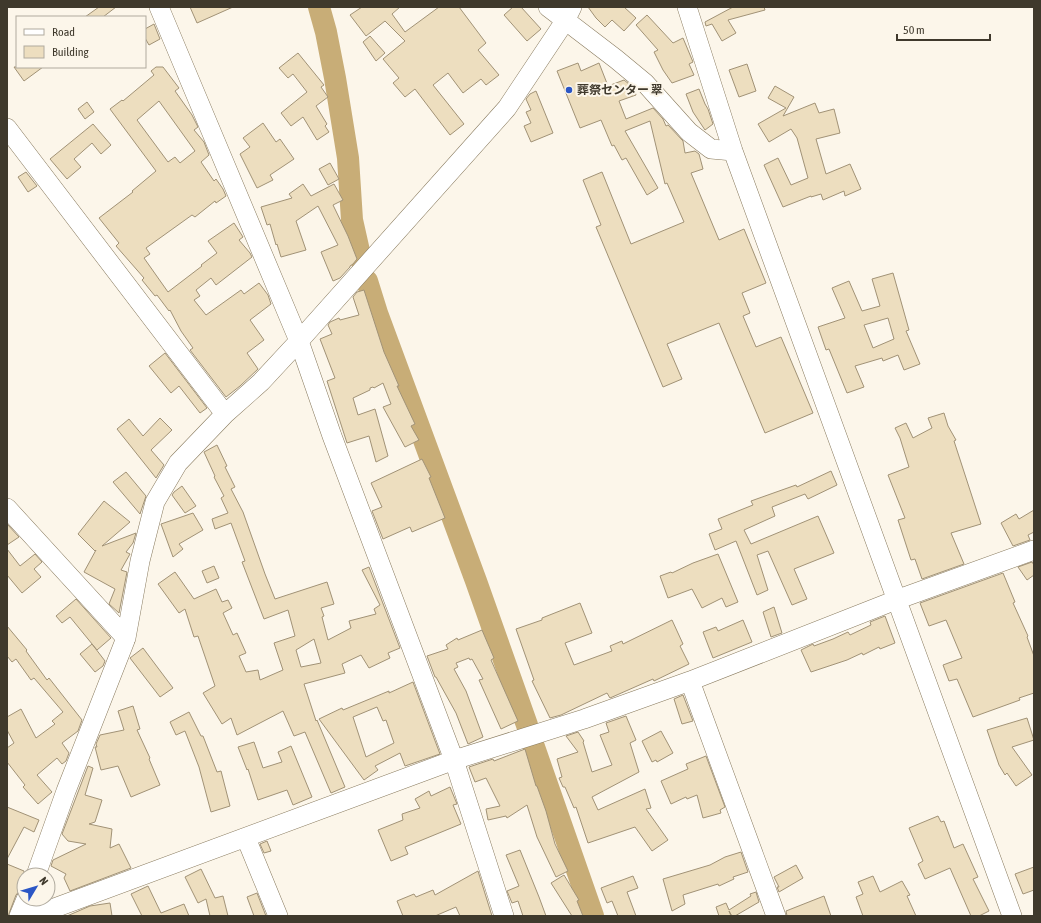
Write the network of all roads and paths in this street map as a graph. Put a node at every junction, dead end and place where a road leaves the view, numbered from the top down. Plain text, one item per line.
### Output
1 (159, 7) edge
2 (548, 7) edge
3 (687, 7) edge
4 (568, 14) edge
5 (7, 128) edge
6 (733, 151) junction
7 (299, 341) junction
8 (225, 414) junction
9 (7, 508) edge
10 (1034, 550) edge
11 (896, 600) junction
12 (126, 638) junction
13 (690, 681) junction
14 (454, 760) junction
15 (246, 838) junction
16 (39, 867) edge
17 (33, 916) edge
18 (278, 916) edge
19 (504, 916) edge
20 (776, 916) edge
21 (1012, 916) edge

1 - 7 street
2 - 4 street
3 - 6 street
4 - 6 street
4 - 7 street
5 - 8 street
6 - 11 street
7 - 8 street
7 - 14 street
8 - 12 street
9 - 12 street
10 - 11 street
11 - 13 street
11 - 21 street
12 - 16 street
13 - 14 street
13 - 20 street
14 - 15 street
14 - 19 street
15 - 17 street
15 - 18 street

